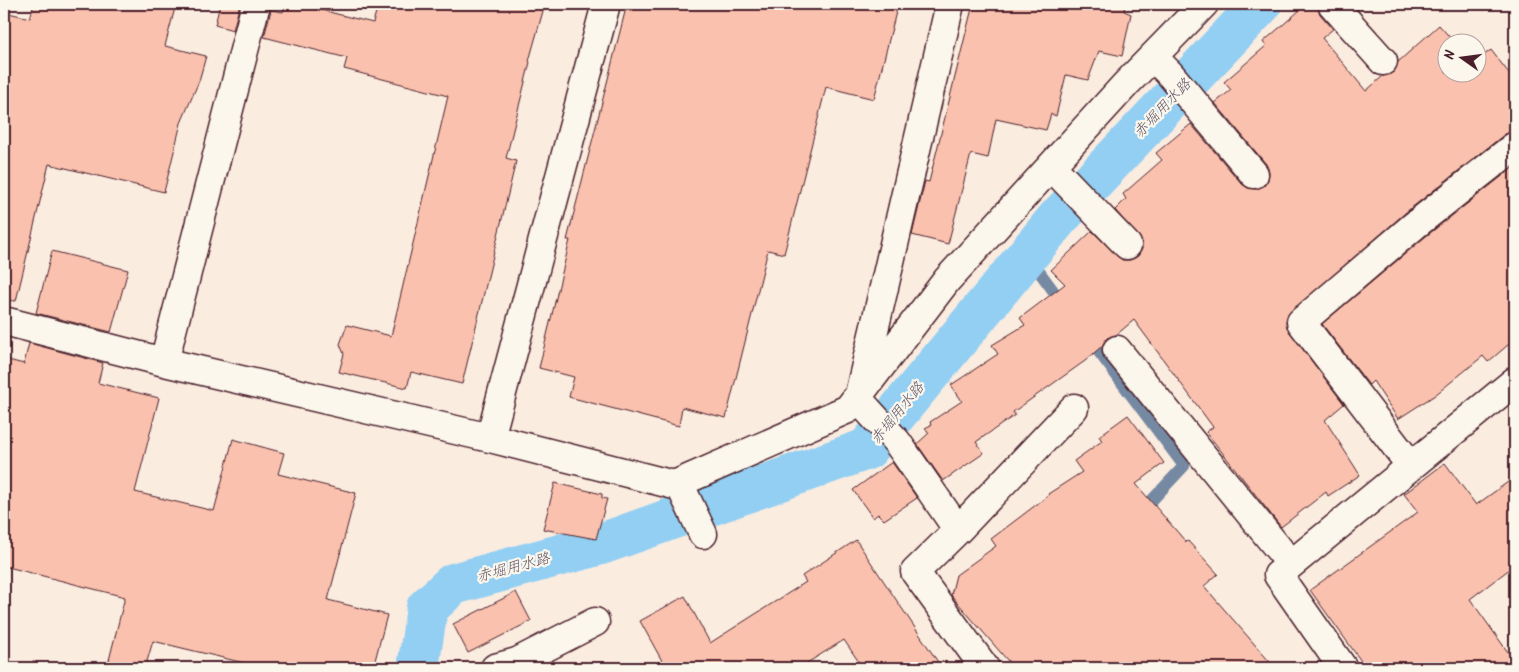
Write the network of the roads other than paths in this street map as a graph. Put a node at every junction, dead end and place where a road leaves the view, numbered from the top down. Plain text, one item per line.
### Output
1 (256, 4) edge
2 (606, 4) edge
3 (950, 4) edge
4 (1204, 4) edge
5 (1332, 4) edge
6 (1383, 61) dead end
7 (1161, 66) junction
8 (1515, 146) edge
9 (1254, 174) dead end
10 (1059, 175) junction
11 (1127, 245) dead end
12 (4, 320) edge
13 (1118, 350) dead end
14 (164, 362) junction
15 (1515, 382) edge
16 (866, 408) junction
17 (1074, 408) dead end
18 (490, 438) junction
19 (1411, 466) junction
20 (683, 492) junction
21 (958, 530) junction
22 (703, 534) dead end
23 (1291, 564) junction
24 (595, 622) dead end
25 (495, 668) edge
26 (984, 668) edge
27 (1343, 668) edge

1 - 14 street
2 - 18 street
3 - 16 street
4 - 7 street
5 - 6 street
7 - 9 street
7 - 10 street
8 - 19 street
10 - 11 street
10 - 16 street
12 - 14 street
13 - 23 street
14 - 18 street
15 - 19 street
16 - 20 street
16 - 21 street
17 - 21 street
18 - 20 street
19 - 23 street
20 - 22 street
21 - 26 street
23 - 27 street
24 - 25 street

